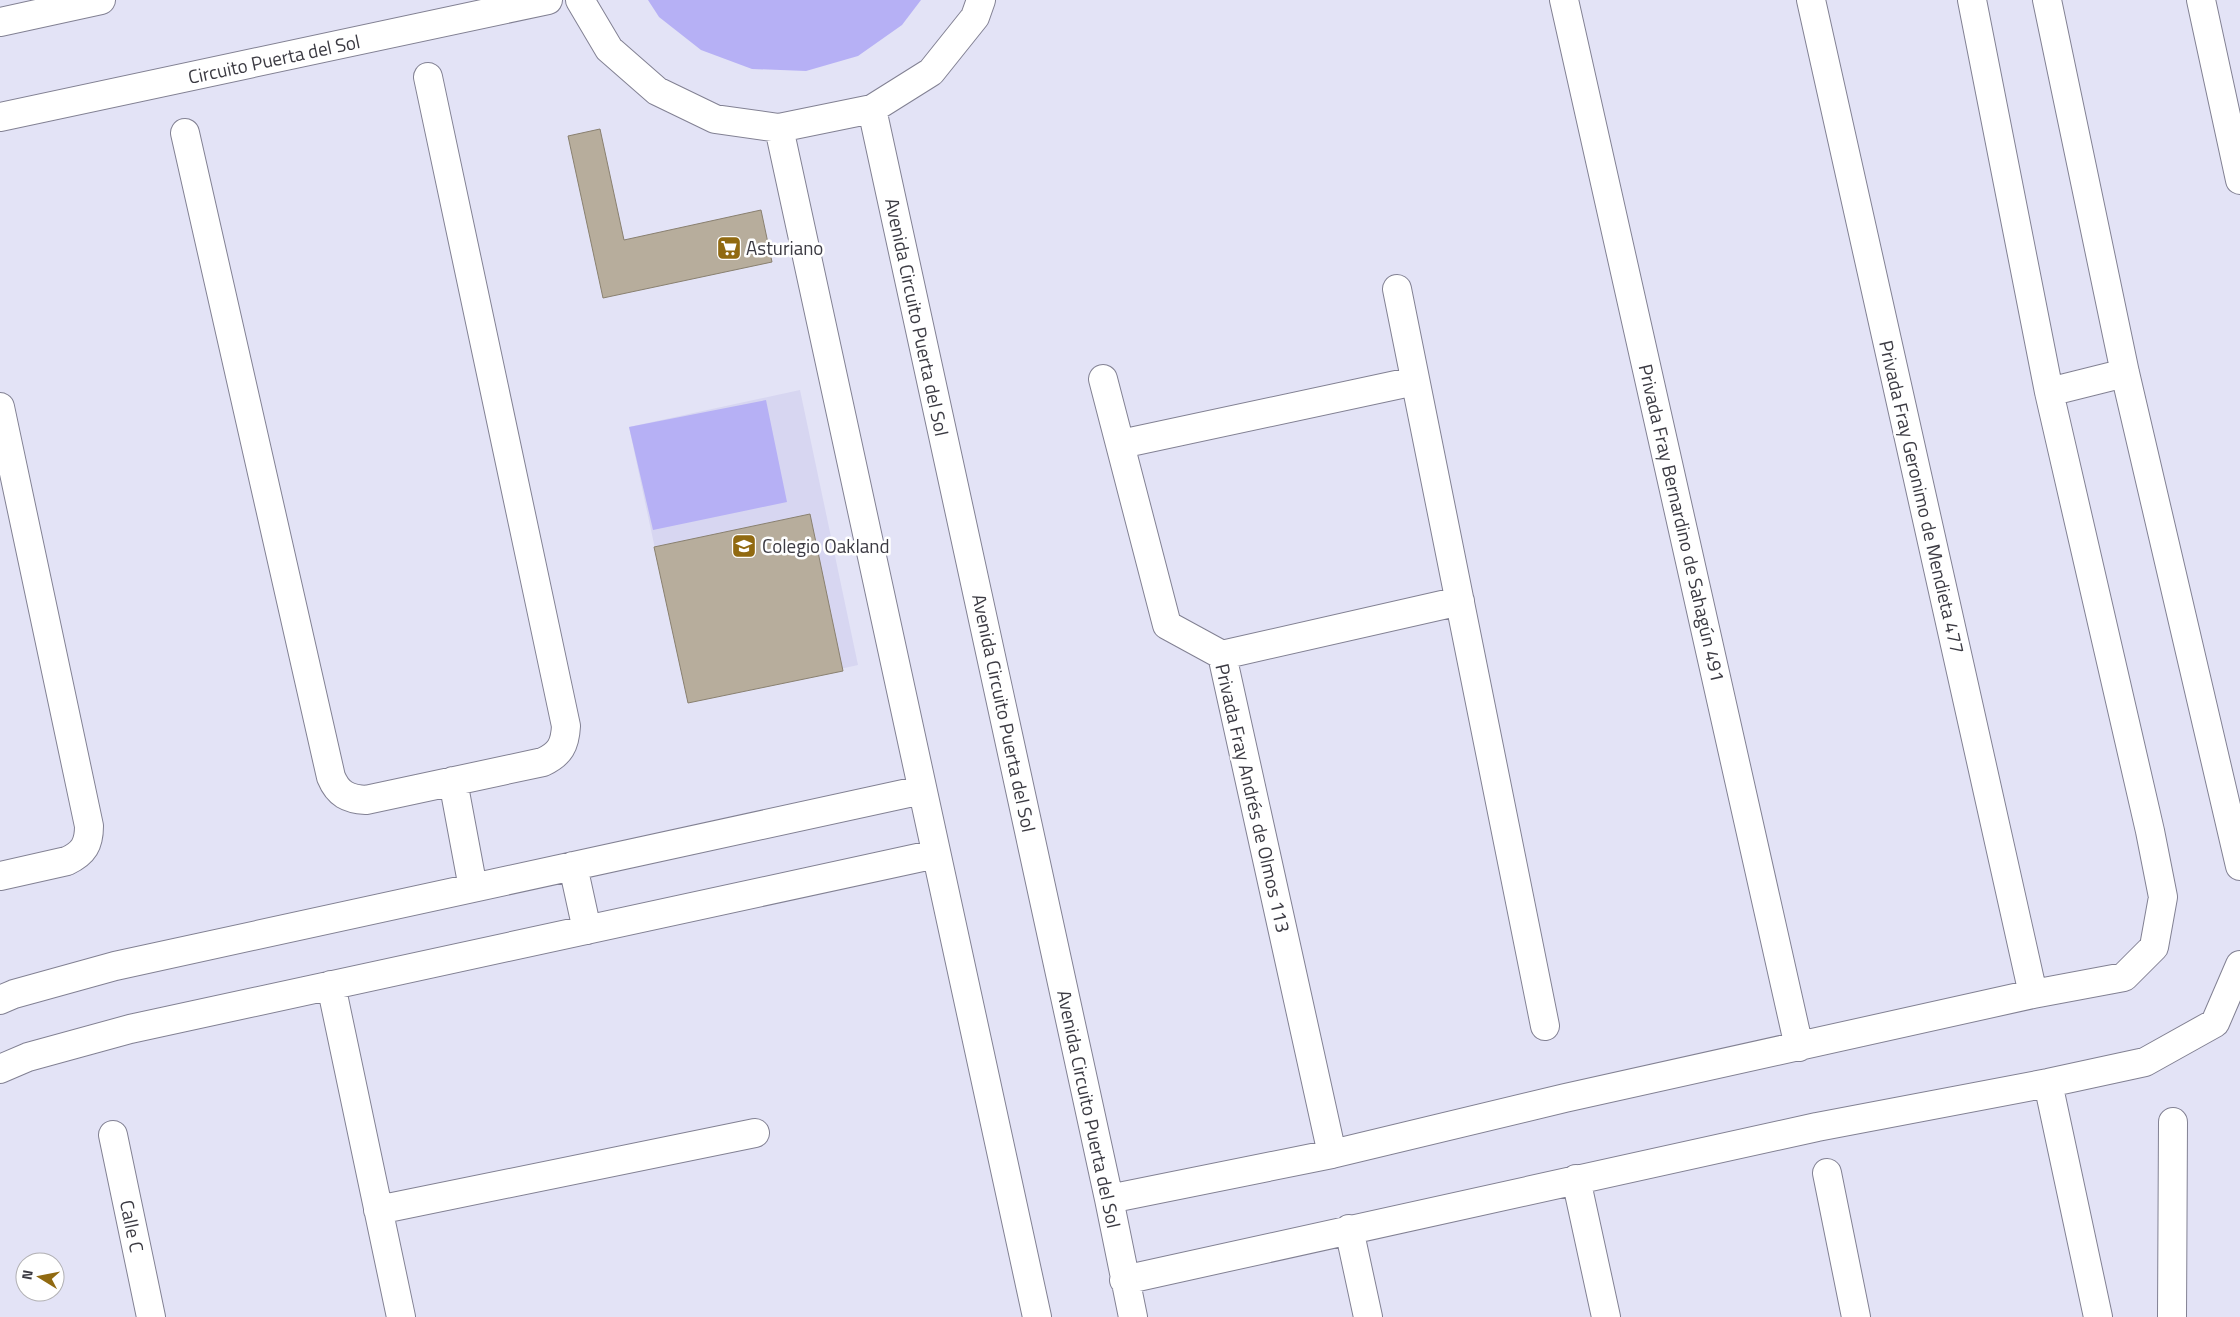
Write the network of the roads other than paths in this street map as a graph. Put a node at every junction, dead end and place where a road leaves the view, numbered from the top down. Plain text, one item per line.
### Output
1 (101, 0) edge
2 (548, 0) edge
3 (580, 0) edge
4 (981, 0) edge
5 (1564, 0) edge
6 (1811, 0) edge
7 (1972, 0) edge
8 (2047, 0) edge
9 (2202, 0) edge
10 (0, 22) edge
11 (428, 77) dead end
12 (872, 109) junction
13 (0, 117) edge
14 (778, 128) junction
15 (185, 132) dead end
16 (2240, 180) edge
17 (1397, 289) dead end
18 (2125, 373) junction
19 (1103, 379) dead end
20 (1415, 381) junction
21 (2049, 392) junction
22 (0, 407) edge
23 (1121, 444) junction
24 (1460, 602) junction
25 (1222, 654) junction
26 (452, 781) junction
27 (922, 790) junction
28 (936, 854) junction
29 (574, 866) junction
30 (2240, 866) edge
31 (0, 876) edge
32 (473, 888) junction
33 (587, 930) junction
34 (2240, 966) edge
35 (331, 985) junction
36 (2033, 994) junction
37 (1, 997) edge
38 (1545, 1026) dead end
39 (1799, 1047) junction
40 (0, 1069) edge
41 (2048, 1083) junction
42 (2173, 1122) dead end
43 (755, 1133) dead end
44 (113, 1135) dead end
45 (1332, 1154) junction
46 (1827, 1173) dead end
47 (1576, 1179) junction
48 (1109, 1199) junction
49 (378, 1210) junction
50 (1349, 1229) junction
51 (1124, 1280) junction
52 (151, 1317) edge
53 (401, 1317) edge
54 (1037, 1317) edge
55 (1132, 1317) edge
56 (1368, 1317) edge
57 (1606, 1317) edge
58 (1856, 1317) edge
59 (2098, 1317) edge
60 (2172, 1317) edge

1 - 10 street
2 - 13 street, Circuito Puerta del Sol
3 - 14 street
4 - 12 street
5 - 39 street, Privada Fray Bernardino de Sahagún 491
6 - 36 street, Privada Fray Geronimo de Mendieta 477
7 - 21 street
8 - 18 street
9 - 16 street
11 - 26 street
12 - 14 street
12 - 48 street, Avenida Circuito Puerta del Sol
14 - 27 street
15 - 26 street
17 - 20 street
18 - 21 street
18 - 30 street
19 - 23 street, Privada Fray Andrés de Olmos 113
20 - 23 street
20 - 24 street
21 - 36 street
22 - 31 street
23 - 25 street, Privada Fray Andrés de Olmos 113
24 - 25 street
24 - 38 street
25 - 45 street, Privada Fray Andrés de Olmos 113
26 - 32 street
27 - 28 street
27 - 29 street
28 - 33 street
28 - 54 street
29 - 32 street
29 - 33 street
32 - 37 street
33 - 35 street
34 - 41 street
35 - 40 street
35 - 49 street
36 - 39 street
39 - 45 street
41 - 47 street
41 - 59 street
42 - 60 street
43 - 49 street
44 - 52 street, Calle C
45 - 48 street
46 - 58 street
47 - 50 street
47 - 57 street
48 - 51 street, Avenida Circuito Puerta del Sol
49 - 53 street
50 - 51 street
50 - 56 street
51 - 55 street, Avenida Circuito Puerta del Sol

